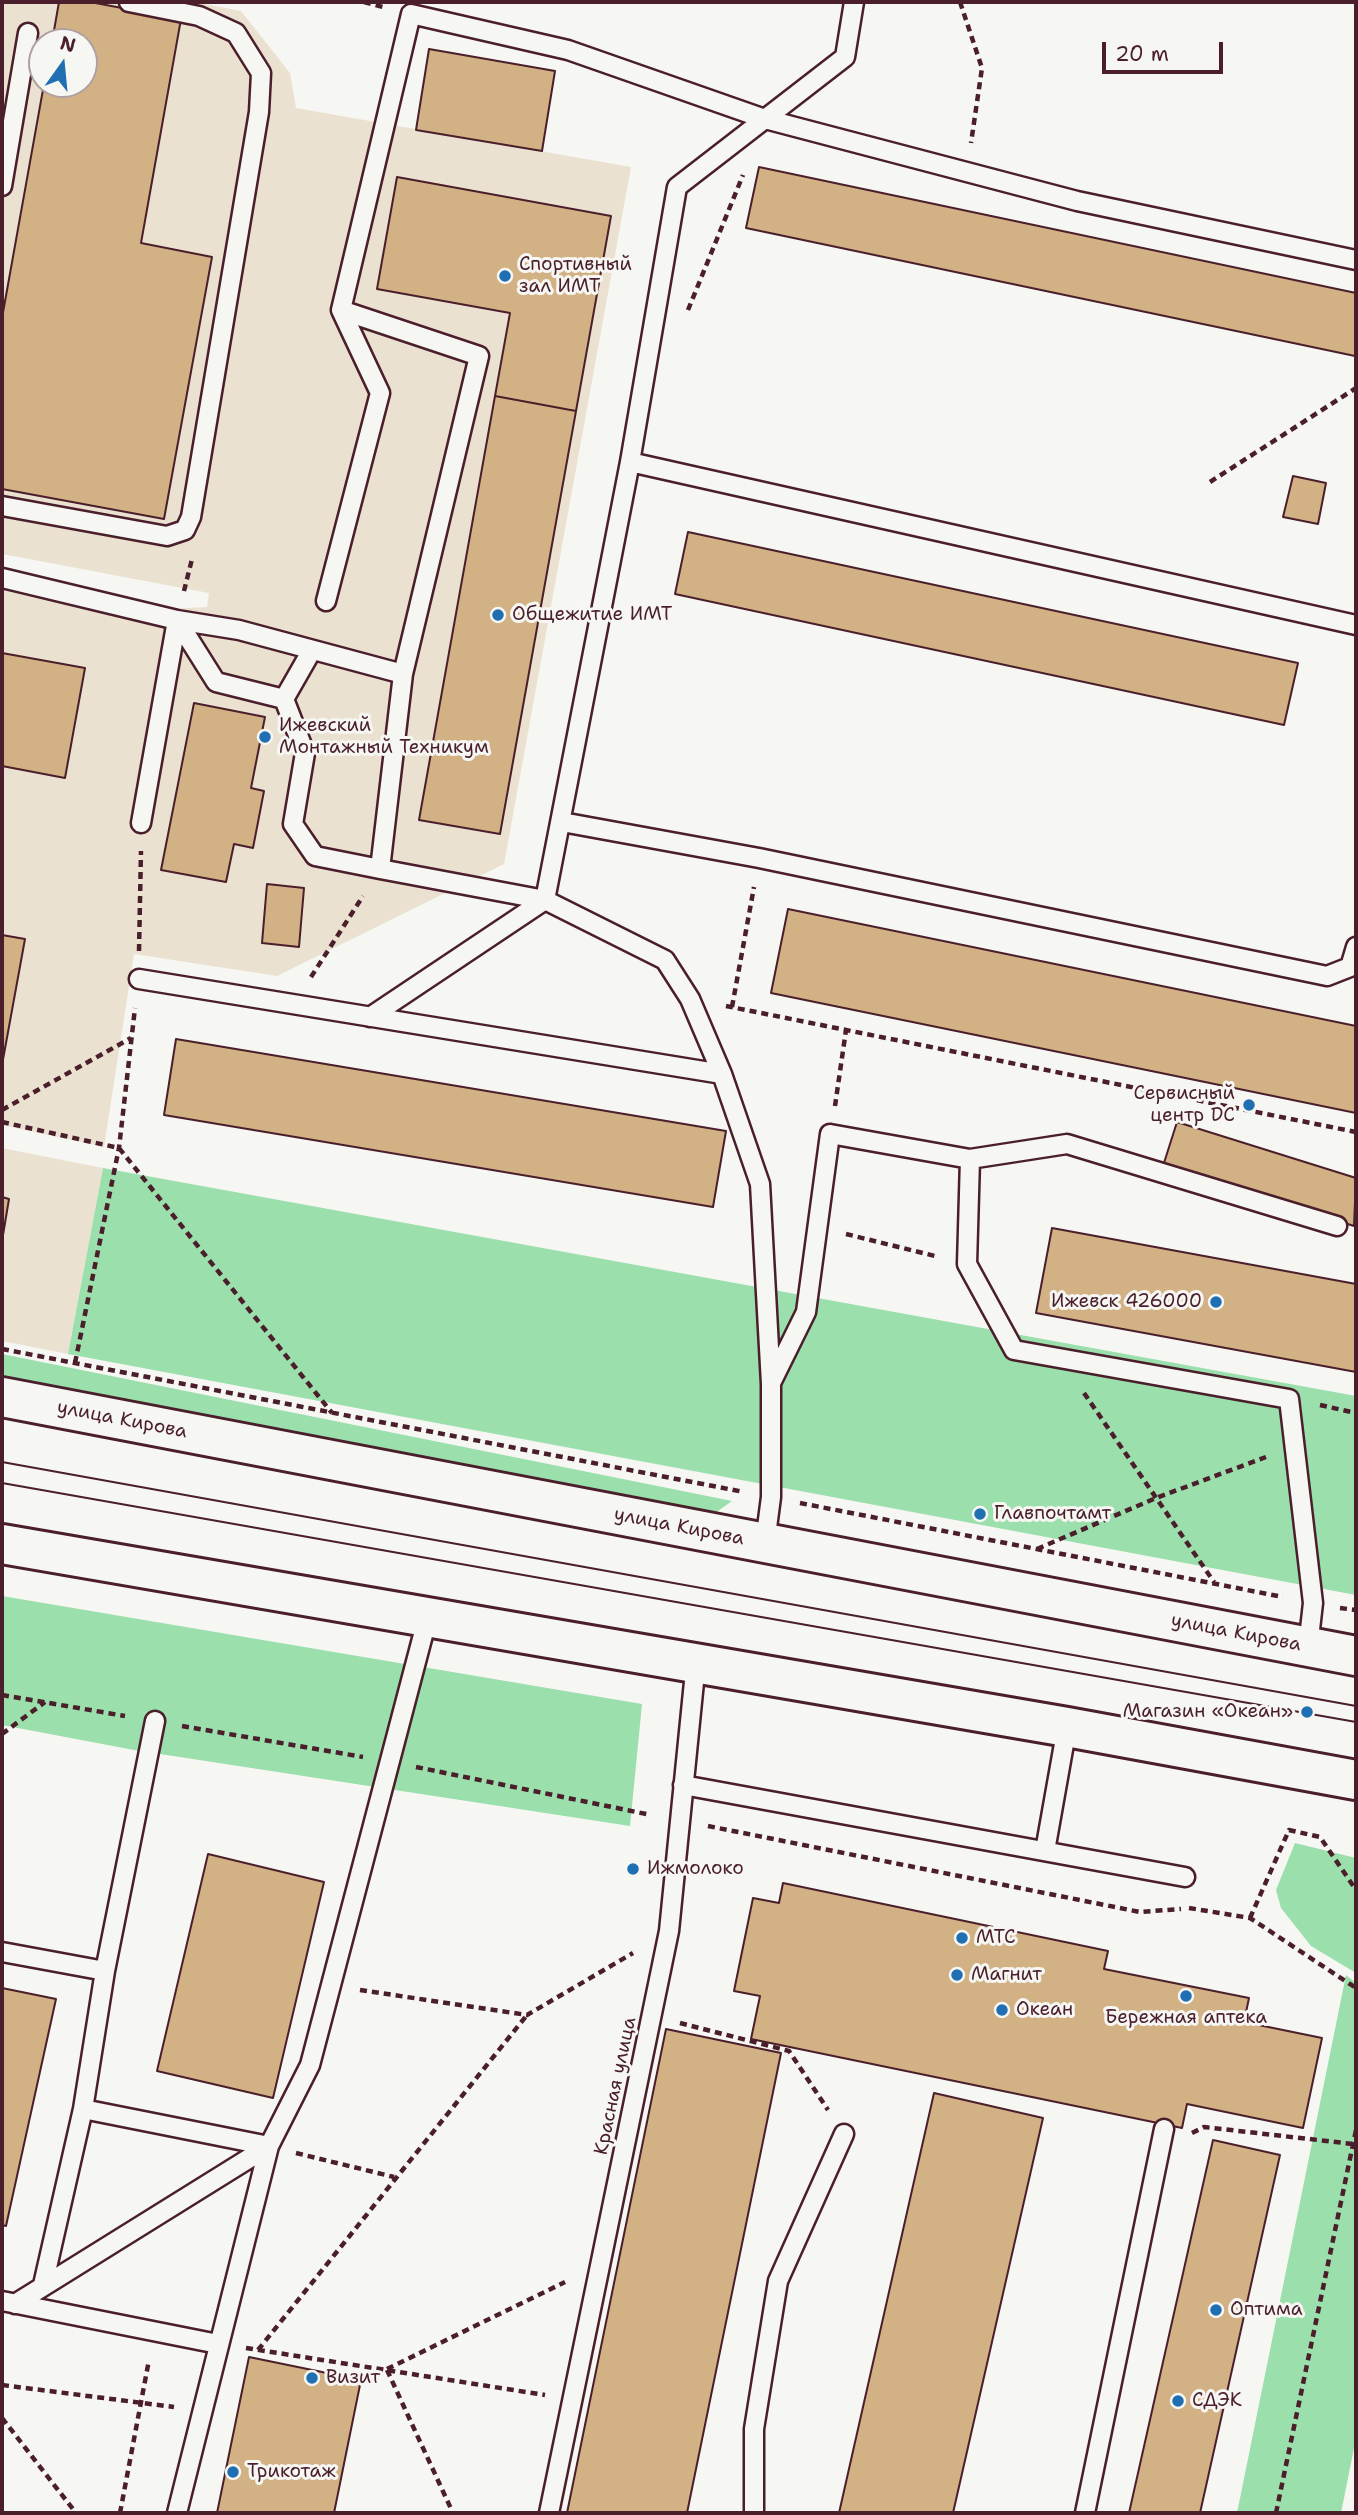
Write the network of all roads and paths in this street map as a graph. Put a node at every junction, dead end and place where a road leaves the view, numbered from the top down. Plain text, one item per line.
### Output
1 (129, 2) edge
2 (854, 2) edge
3 (960, 2) edge
4 (28, 39) edge
5 (765, 119) junction
6 (966, 173) junction
7 (2, 186) edge
8 (1356, 260) edge
9 (341, 310) junction
10 (685, 318) dead end
11 (1356, 388) edge
12 (630, 462) junction
13 (1210, 482) dead end
14 (2, 506) edge
15 (185, 530) junction
16 (2, 578) edge
17 (326, 601) dead end
18 (177, 620) junction
19 (1356, 625) edge
20 (312, 650) junction
21 (403, 674) junction
22 (284, 699) junction
23 (562, 822) junction
24 (141, 823) joint
25 (759, 858) junction
26 (380, 869) junction
27 (545, 900) junction
28 (1356, 947) edge
29 (139, 979) junction
30 (690, 999) junction
31 (294, 1004) junction
32 (732, 1007) junction
33 (370, 1017) junction
34 (846, 1030) junction
35 (132, 1038) junction
36 (722, 1074) junction
37 (2, 1110) edge
38 (2, 1122) edge
39 (1356, 1132) edge
40 (830, 1135) junction
41 (119, 1148) junction
42 (970, 1159) junction
43 (1337, 1226) dead end
44 (819, 1227) junction
45 (967, 1264) junction
46 (2, 1349) edge
47 (1061, 1359) junction
48 (75, 1363) junction
49 (771, 1384) junction
50 (2, 1397) edge
51 (332, 1413) junction
52 (1294, 1446) junction
53 (771, 1497) junction
54 (1156, 1497) junction
55 (2, 1544) edge
56 (765, 1544) junction
57 (1037, 1549) junction
58 (1214, 1583) junction
59 (1313, 1603) junction
60 (1356, 1611) edge
61 (428, 1616) junction
62 (1308, 1647) junction
63 (1356, 1656) edge
64 (696, 1662) junction
65 (45, 1702) dead end
66 (155, 1721) dead end
67 (1067, 1727) junction
68 (2, 1734) edge
69 (1356, 1780) edge
70 (683, 1785) junction
71 (1045, 1851) junction
72 (1185, 1877) dead end
73 (1356, 1890) edge
74 (1250, 1918) dead end
75 (669, 1931) junction
76 (2, 1952) edge
77 (105, 1971) junction
78 (331, 1986) junction
79 (527, 2015) junction
80 (652, 2016) junction
81 (83, 2109) junction
82 (1356, 2130) edge
83 (844, 2134) joint
84 (1162, 2138) joint
85 (1353, 2144) junction
86 (269, 2146) junction
87 (394, 2177) junction
88 (601, 2265) junction
89 (43, 2284) junction
90 (9, 2302) edge
91 (155, 2331) junction
92 (218, 2344) junction
93 (258, 2350) junction
94 (387, 2369) junction
95 (2, 2385) edge
96 (573, 2400) junction
97 (141, 2404) junction
98 (202, 2408) junction
99 (2, 2418) edge
100 (76, 2513) edge
101 (120, 2513) edge
102 (177, 2513) edge
103 (453, 2513) edge
104 (549, 2513) edge
105 (754, 2513) edge
106 (1085, 2513) edge
107 (1276, 2513) edge

1 - 15 lane
2 - 5 lane
3 - 6 path
4 - 7 lane
5 - 6 lane
5 - 9 lane
5 - 10 path
5 - 12 lane
6 - 8 lane
9 - 17 lane
9 - 21 lane
11 - 13 path
12 - 19 lane
12 - 23 lane
14 - 15 lane
15 - 18 path
16 - 18 lane
18 - 20 lane
18 - 22 lane
18 - 24 lane
20 - 21 lane
20 - 22 lane
21 - 26 lane
22 - 26 lane
23 - 25 lane
23 - 27 lane
24 - 29 path
25 - 28 lane
25 - 32 path
26 - 27 lane
26 - 31 path
27 - 30 lane
27 - 33 lane
29 - 31 lane
29 - 35 path
30 - 32 path
30 - 36 lane
31 - 33 lane
32 - 34 path
33 - 36 lane
34 - 39 path
34 - 40 path
35 - 37 path
35 - 41 path
36 - 49 lane
38 - 41 path
40 - 42 lane
40 - 44 lane
41 - 48 path
41 - 51 path
42 - 43 lane
42 - 45 lane
44 - 45 path
44 - 49 lane
45 - 47 lane
46 - 48 path
47 - 52 lane
47 - 54 path
48 - 51 path
49 - 53 lane
50 - 56 main road, улица Кирова
51 - 53 path
52 - 54 path
52 - 59 lane
53 - 56 lane
53 - 57 path
54 - 57 path
54 - 58 path
55 - 61 main road
56 - 62 main road, улица Кирова
57 - 58 path
58 - 59 path
59 - 60 path
59 - 62 lane
61 - 64 main road
61 - 78 lane
62 - 63 main road, улица Кирова
64 - 67 main road
64 - 70 lane, Красная улица
65 - 68 path
66 - 77 lane
67 - 69 main road
67 - 71 lane
70 - 71 lane
70 - 75 lane, Красная улица
71 - 72 lane
73 - 74 path
75 - 79 path
75 - 80 lane, Красная улица
76 - 77 lane
77 - 81 lane
78 - 79 path
78 - 86 lane
79 - 87 path
80 - 83 path
80 - 88 lane, Красная улица
81 - 86 lane
81 - 89 lane
82 - 85 path
83 - 105 lane
84 - 85 path
84 - 106 lane
85 - 107 path
86 - 87 path
86 - 89 lane
86 - 92 lane
87 - 93 path
88 - 94 path
88 - 96 lane, Красная улица
89 - 90 lane
90 - 91 lane
91 - 92 lane
91 - 97 path
92 - 93 path
92 - 98 lane
93 - 94 path
94 - 96 path
94 - 103 path
95 - 97 path
96 - 104 lane, Красная улица
97 - 98 path
97 - 101 path
98 - 102 lane
99 - 100 path

